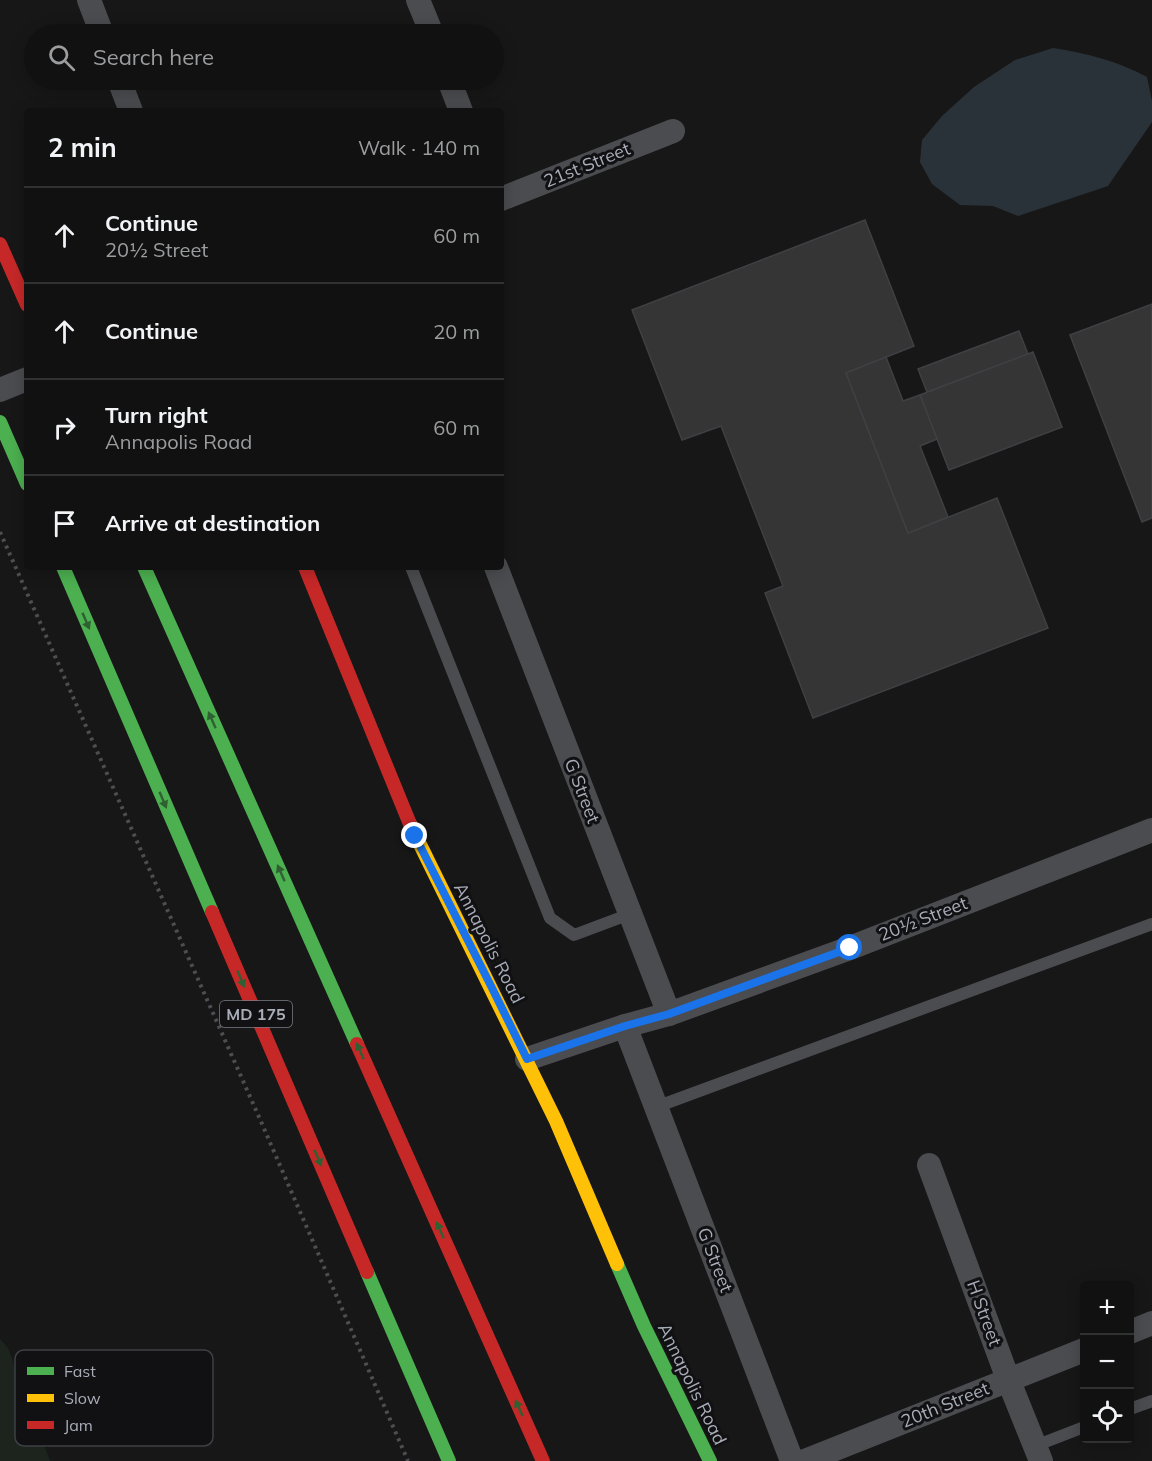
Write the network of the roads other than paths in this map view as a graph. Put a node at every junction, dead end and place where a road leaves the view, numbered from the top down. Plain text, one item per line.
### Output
1 (89, 0) edge
2 (418, 0) edge
3 (98, 24) edge
4 (428, 24) edge
5 (123, 90) edge
6 (453, 90) edge
7 (130, 108) edge
8 (460, 108) edge
9 (673, 131) dead end
10 (504, 198) edge
11 (0, 244) edge
12 (24, 298) edge
13 (24, 380) edge
14 (0, 390) edge
15 (0, 422) edge
16 (24, 477) edge
17 (64, 570) edge
18 (145, 570) edge
19 (306, 570) edge
20 (412, 570) edge
21 (497, 570) edge
22 (1152, 830) edge
23 (630, 914) junction
24 (1152, 924) edge
25 (669, 1014) junction
26 (625, 1026) junction
27 (527, 1059) junction
28 (656, 1107) junction
29 (929, 1165) dead end
30 (1152, 1323) edge
31 (1134, 1330) edge
32 (1080, 1352) edge
33 (1008, 1379) junction
34 (1152, 1401) edge
35 (1134, 1408) edge
36 (1080, 1429) edge
37 (1038, 1453) edge
38 (449, 1461) edge
39 (543, 1461) edge
40 (710, 1461) edge
41 (792, 1461) edge
42 (805, 1461) edge

1 - 3 street
2 - 4 street
5 - 7 street
6 - 8 street
9 - 10 street, 21st Street
11 - 12 main road
13 - 14 street
15 - 16 main road
17 -> 38 main road, MD 175
39 -> 18 main road
19 - 27 main road, Annapolis Road
20 - 23 lane
21 - 23 street, G Street
22 - 25 street, 20½ Street
23 - 25 street, G Street
24 - 28 lane
25 - 26 street, 20½ Street
26 - 27 street, 20½ Street
26 - 28 street, G Street
27 - 40 main road, Annapolis Road
28 - 41 street, G Street
29 - 33 street, H Street
30 - 31 street
32 - 33 street, 20th Street
33 - 37 street, H Street
33 - 42 street, 20th Street
34 - 35 lane
36 - 37 lane

